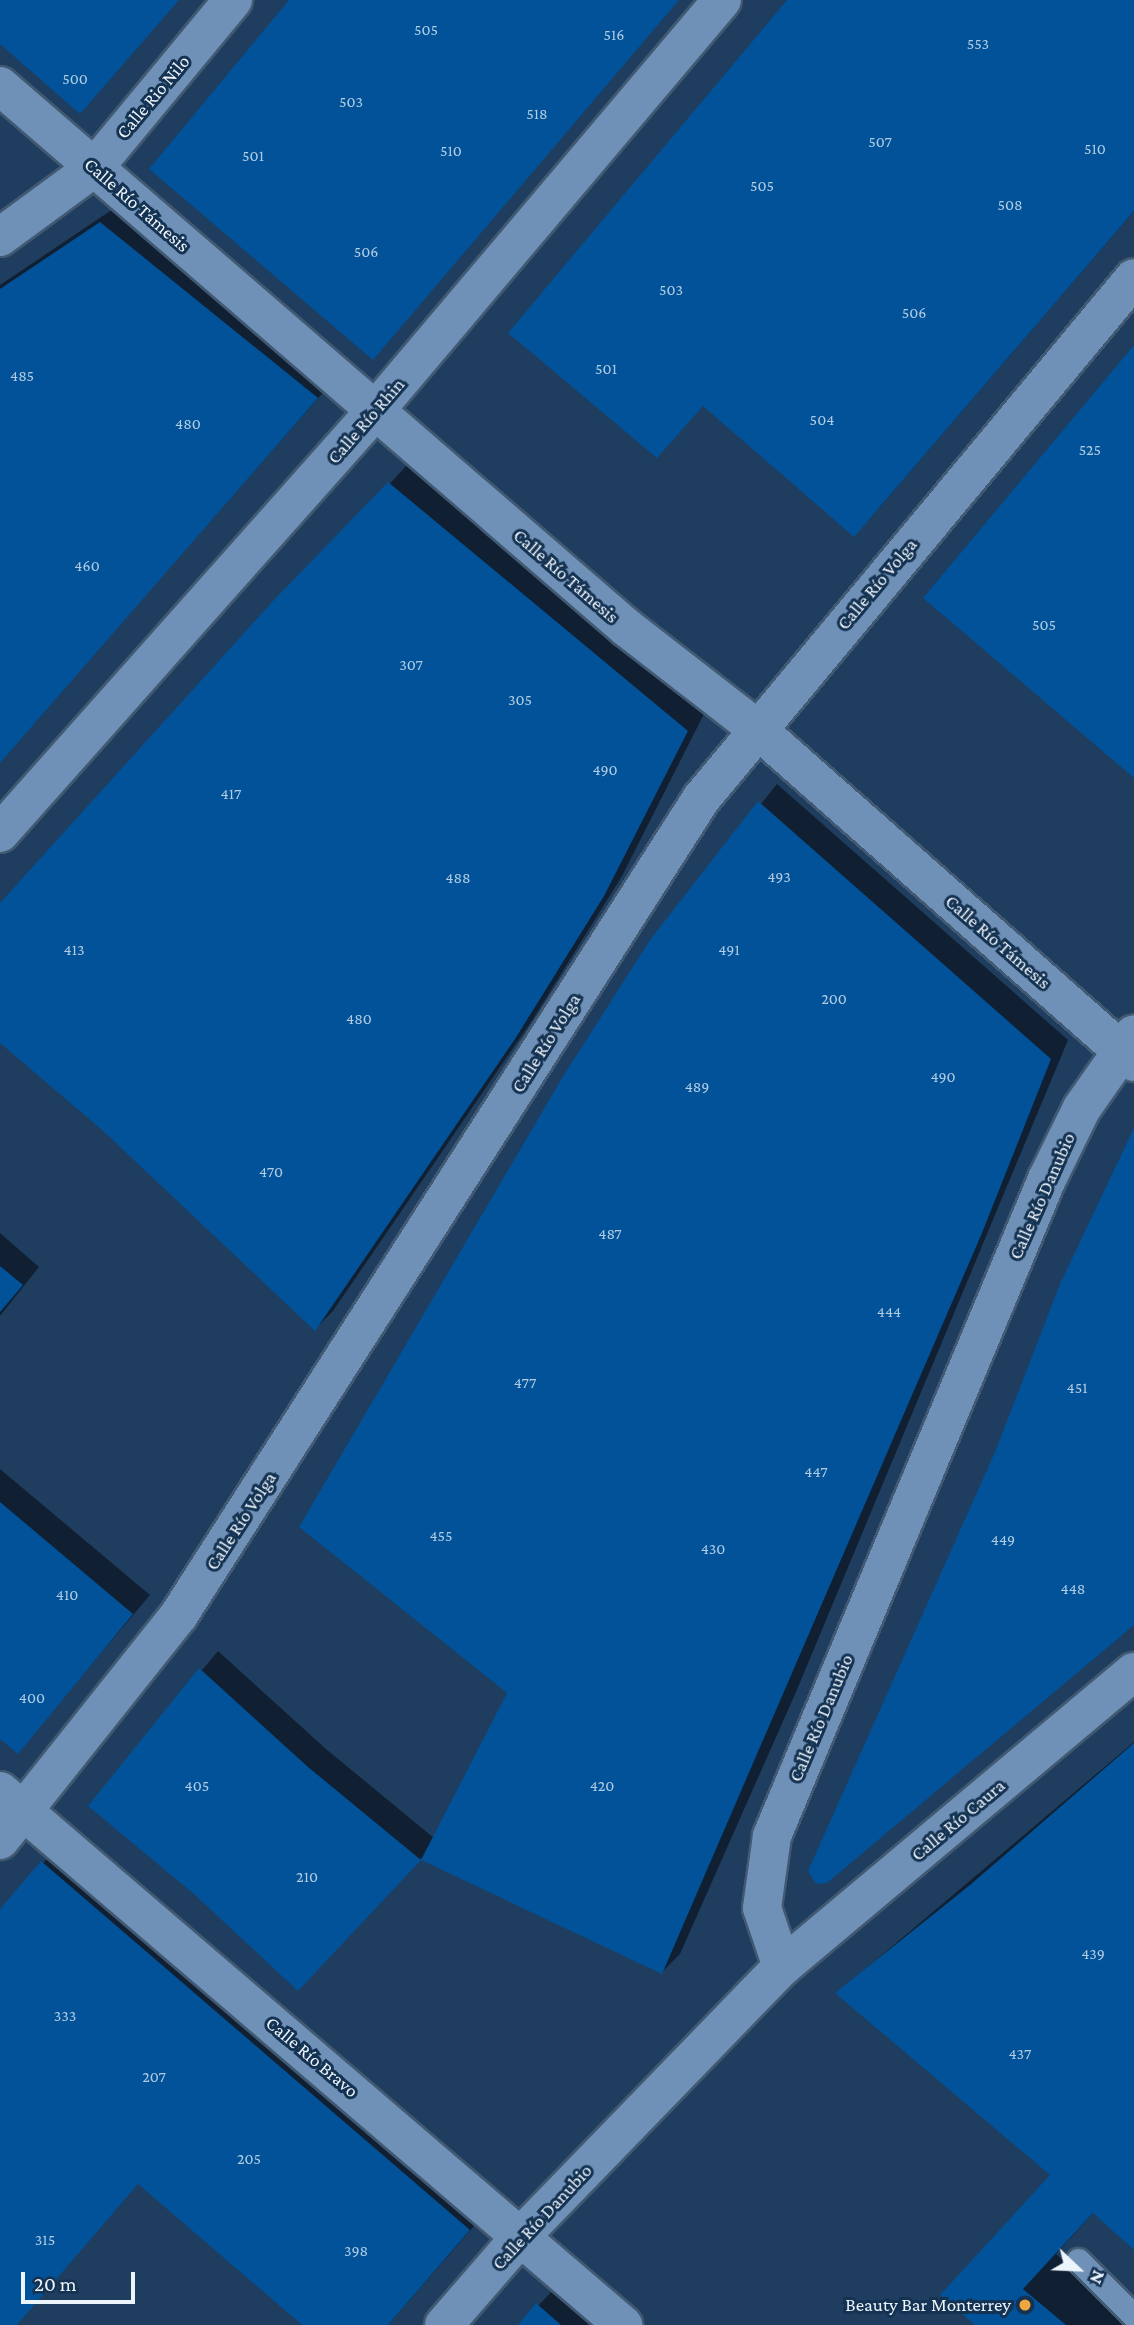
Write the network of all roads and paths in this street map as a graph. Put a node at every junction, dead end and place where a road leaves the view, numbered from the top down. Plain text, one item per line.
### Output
1 (233, 0) edge
2 (722, 0) edge
3 (0, 86) edge
4 (94, 168) junction
5 (0, 237) edge
6 (1134, 278) edge
7 (374, 412) junction
8 (757, 729) junction
9 (0, 833) edge
10 (1130, 1049) edge
11 (1134, 1672) edge
12 (8, 1814) edge
13 (782, 1967) junction
14 (521, 2236) junction
15 (1078, 2260) dead end
16 (1134, 2316) edge
17 (444, 2325) edge
18 (623, 2325) edge

1 - 4 street, Calle Rio Nilo
2 - 7 street, Calle Río Rhin
3 - 4 street, Calle Río Támesis
4 - 5 street, Calle Rio Nilo
4 - 7 street, Calle Río Támesis
6 - 8 street, Calle Río Volga
7 - 8 street, Calle Río Támesis
7 - 9 street, Calle Río Rhin
8 - 10 street, Calle Río Támesis
8 - 12 street, Calle Río Volga
10 - 13 street, Calle Río Danubio
11 - 13 street, Calle Río Caura
12 - 14 street, Calle Río Bravo
13 - 14 street, Calle Río Danubio
14 - 17 street, Calle Río Danubio
14 - 18 street, Calle Río Bravo
15 - 16 lane

